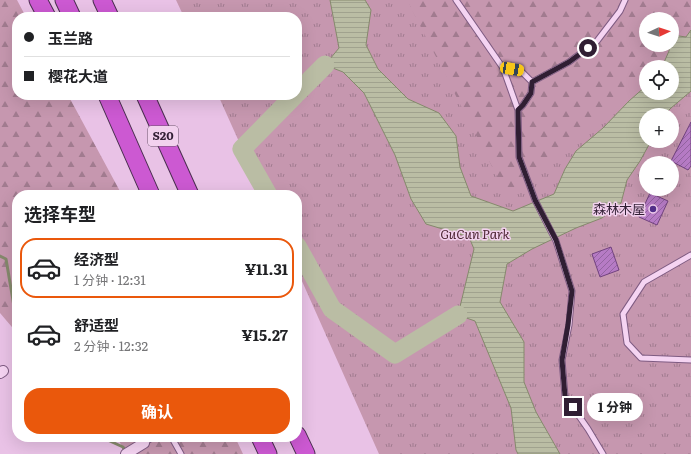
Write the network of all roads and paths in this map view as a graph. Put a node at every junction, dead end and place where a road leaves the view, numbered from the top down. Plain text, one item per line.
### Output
1 (38, 0) edge
2 (64, 0) edge
3 (456, 0) edge
4 (625, 0) edge
5 (44, 12) edge
6 (70, 12) edge
7 (503, 68) junction
8 (532, 82) junction
9 (106, 100) edge
10 (147, 100) edge
11 (518, 110) junction
12 (149, 190) edge
13 (188, 190) edge
14 (691, 255) edge
15 (691, 360) edge
16 (174, 442) edge
17 (300, 442) edge
18 (144, 443) edge
19 (126, 454) edge
20 (181, 454) edge
21 (306, 454) edge
22 (603, 454) edge

1 - 5 highway
2 - 6 highway
3 - 7 lane
4 - 8 lane
7 - 8 lane
7 - 11 lane
8 - 11 lane
9 - 12 highway, S20
10 - 13 highway, S20
11 - 22 lane
14 - 15 lane
16 - 20 lane
17 - 21 highway
18 - 19 street

